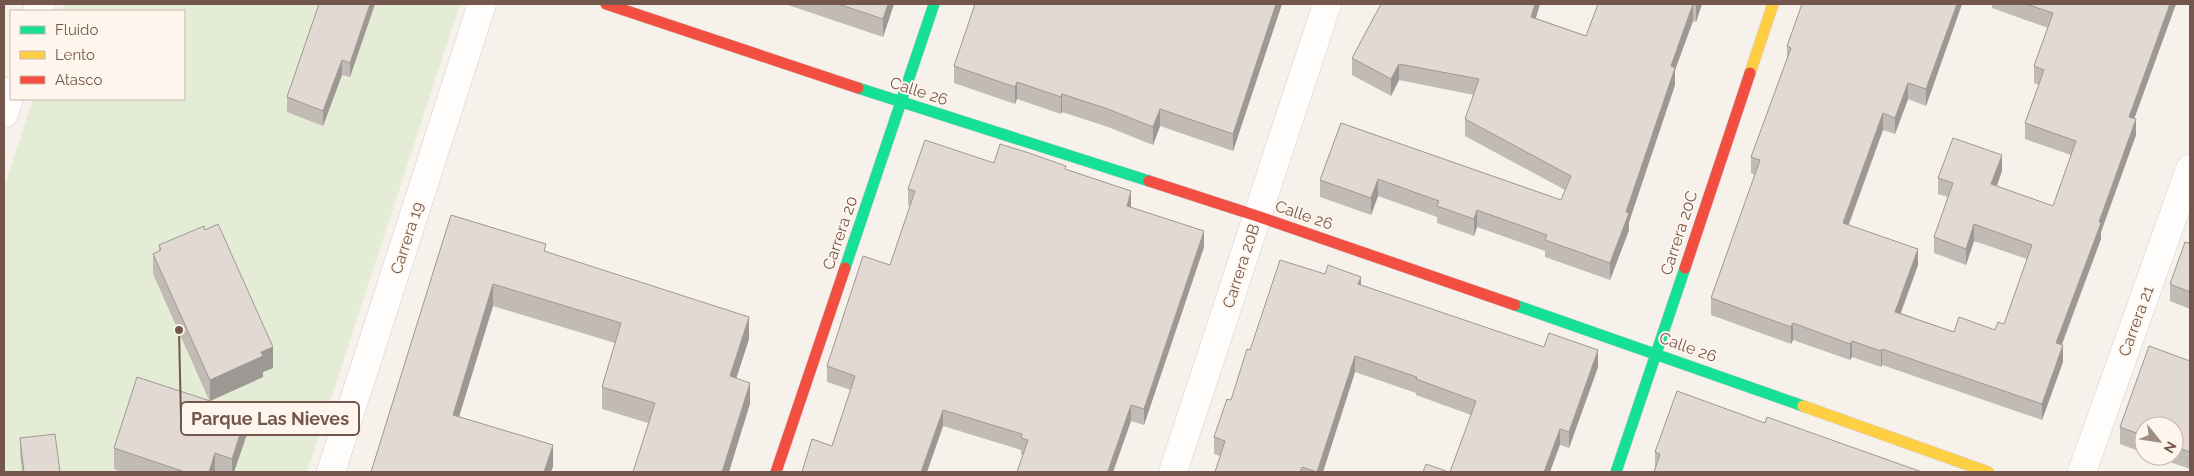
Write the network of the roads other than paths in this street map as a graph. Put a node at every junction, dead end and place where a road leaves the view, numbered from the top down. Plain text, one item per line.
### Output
1 (482, 4) edge
2 (606, 4) edge
3 (934, 4) edge
4 (1327, 4) edge
5 (1773, 4) edge
6 (10, 94) edge
7 (901, 102) junction
8 (4, 114) edge
9 (2190, 169) edge
10 (1257, 216) junction
11 (1656, 352) junction
12 (331, 472) edge
13 (776, 472) edge
14 (1173, 472) edge
15 (1616, 472) edge
16 (1988, 472) edge
17 (2082, 472) edge

1 - 12 street, Carrera 19
2 - 7 street, Calle 26
3 - 7 street, Carrera 20
4 - 10 street, Carrera 20B
5 - 11 street, Carrera 20C
6 - 8 street
7 - 10 street, Calle 26
7 - 13 street, Carrera 20
9 - 17 street, Carrera 21
10 - 11 street, Calle 26
10 - 14 street, Carrera 20B
11 - 15 street, Carrera 20C
11 - 16 street, Calle 26

